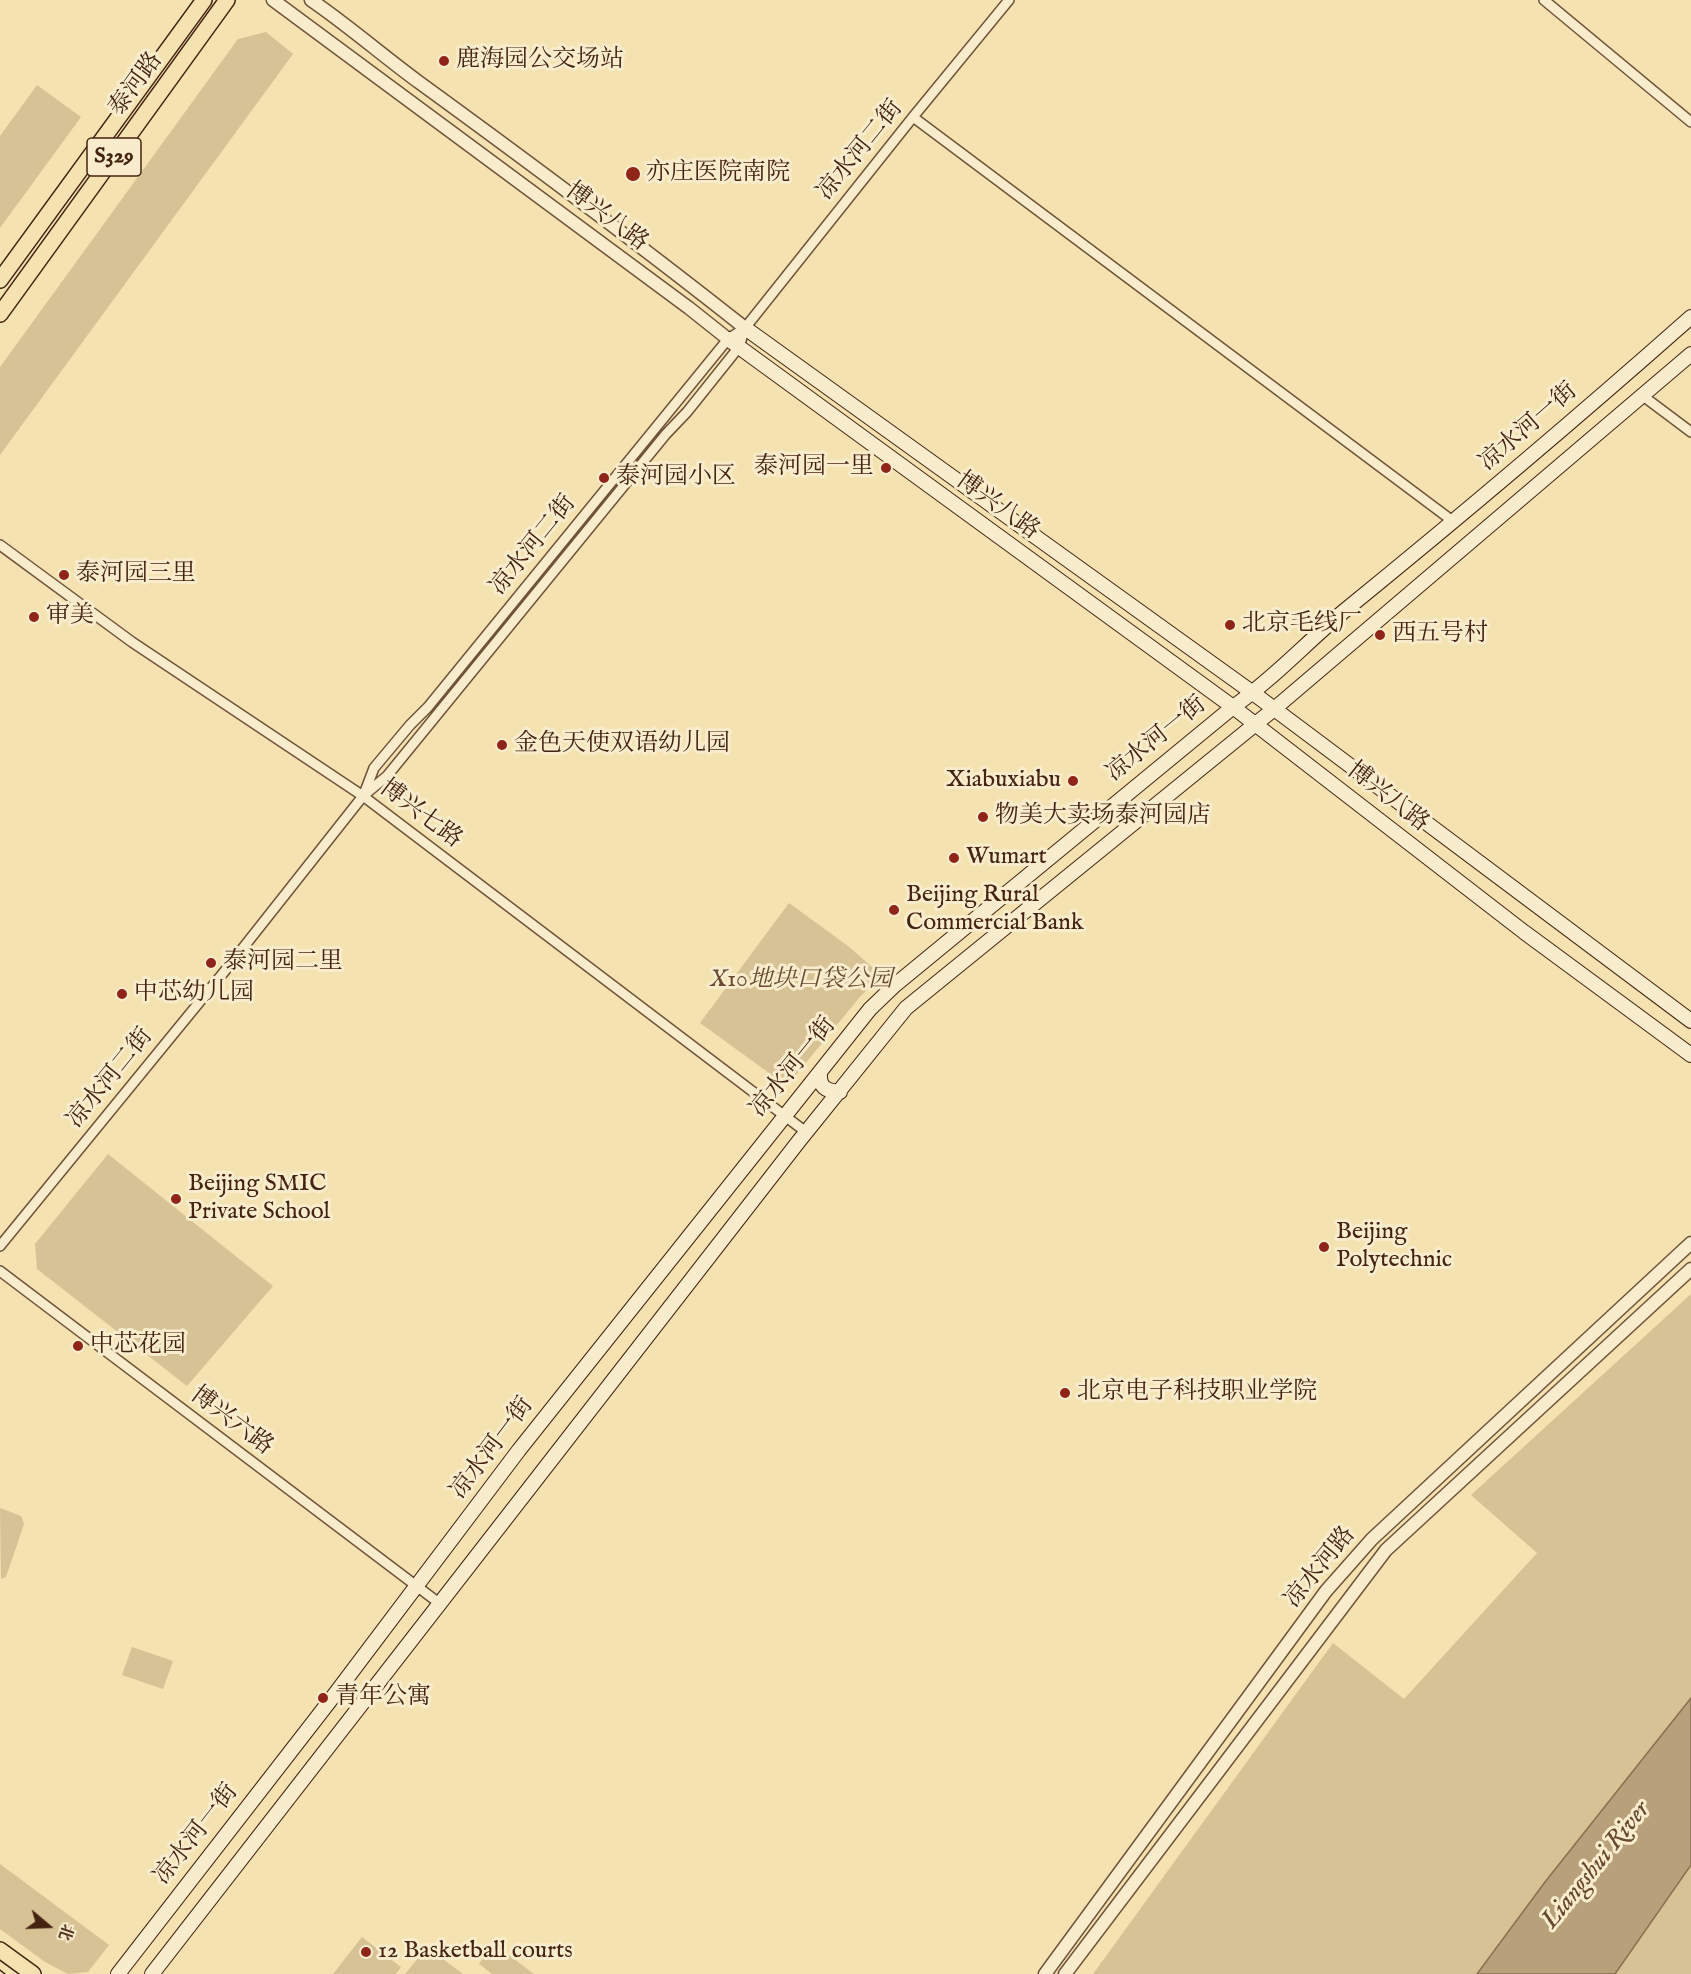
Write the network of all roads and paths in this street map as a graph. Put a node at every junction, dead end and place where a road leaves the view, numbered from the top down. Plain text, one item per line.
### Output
1 (204, 0) edge
2 (227, 0) edge
3 (273, 0) edge
4 (311, 0) edge
5 (1009, 0) edge
6 (1544, 0) edge
7 (913, 117) junction
8 (1691, 122) edge
9 (0, 280) edge
10 (0, 314) edge
11 (1691, 317) edge
12 (745, 328) junction
13 (734, 343) junction
14 (1691, 354) edge
15 (1643, 396) junction
16 (1691, 432) edge
17 (1454, 522) junction
18 (0, 545) edge
19 (1253, 693) junction
20 (1233, 707) junction
21 (1274, 709) junction
22 (1256, 724) junction
23 (363, 796) junction
24 (1691, 1021) edge
25 (1691, 1054) edge
26 (820, 1072) junction
27 (840, 1092) junction
28 (784, 1116) junction
29 (806, 1132) junction
30 (1691, 1243) edge
31 (0, 1246) edge
32 (1691, 1269) edge
33 (0, 1271) edge
34 (417, 1587) junction
35 (439, 1603) junction
36 (0, 1950) edge
37 (33, 1974) edge
38 (117, 1974) edge
39 (152, 1974) edge
40 (1045, 1974) edge
41 (1065, 1974) edge

1 - 9 main road, 泰河路 / S329
2 - 10 main road, 泰河路 / S329
3 - 13 street, 博兴八路
4 - 12 street, 博兴八路
5 - 7 street, 凉水河二街
6 - 8 street
7 - 12 street, 凉水河二街
7 - 17 street
11 - 17 main road, 凉水河一街
12 - 13 street, 凉水河二街
12 - 19 main road, 博兴八路
13 - 20 main road, 博兴八路
13 - 23 street, 凉水河二街
13 - 23 street, 凉水河二街
14 - 15 main road, 凉水河一街
15 - 16 street
15 - 21 main road, 凉水河一街
17 - 19 main road, 凉水河一街
18 - 23 street, 博兴七路
19 - 20 main road, 凉水河一街
19 - 21 main road, 博兴八路
20 - 22 main road, 博兴八路
20 - 26 main road, 凉水河一街
21 - 22 main road, 凉水河一街
21 - 24 main road, 博兴八路
22 - 25 main road, 博兴八路
22 - 27 main road, 凉水河一街
23 - 28 street, 博兴七路
23 - 31 street, 凉水河二街
26 - 27 main road
26 - 28 main road, 凉水河一街
27 - 29 main road, 凉水河一街
28 - 29 street, 博兴七路
28 - 34 main road, 凉水河一街
29 - 35 main road, 凉水河一街
30 - 40 street, 凉水河路
32 - 41 street, 凉水河路
33 - 34 street, 博兴六路
34 - 35 street, 博兴六路
34 - 38 main road, 凉水河一街
35 - 39 main road, 凉水河一街
36 - 37 main road

